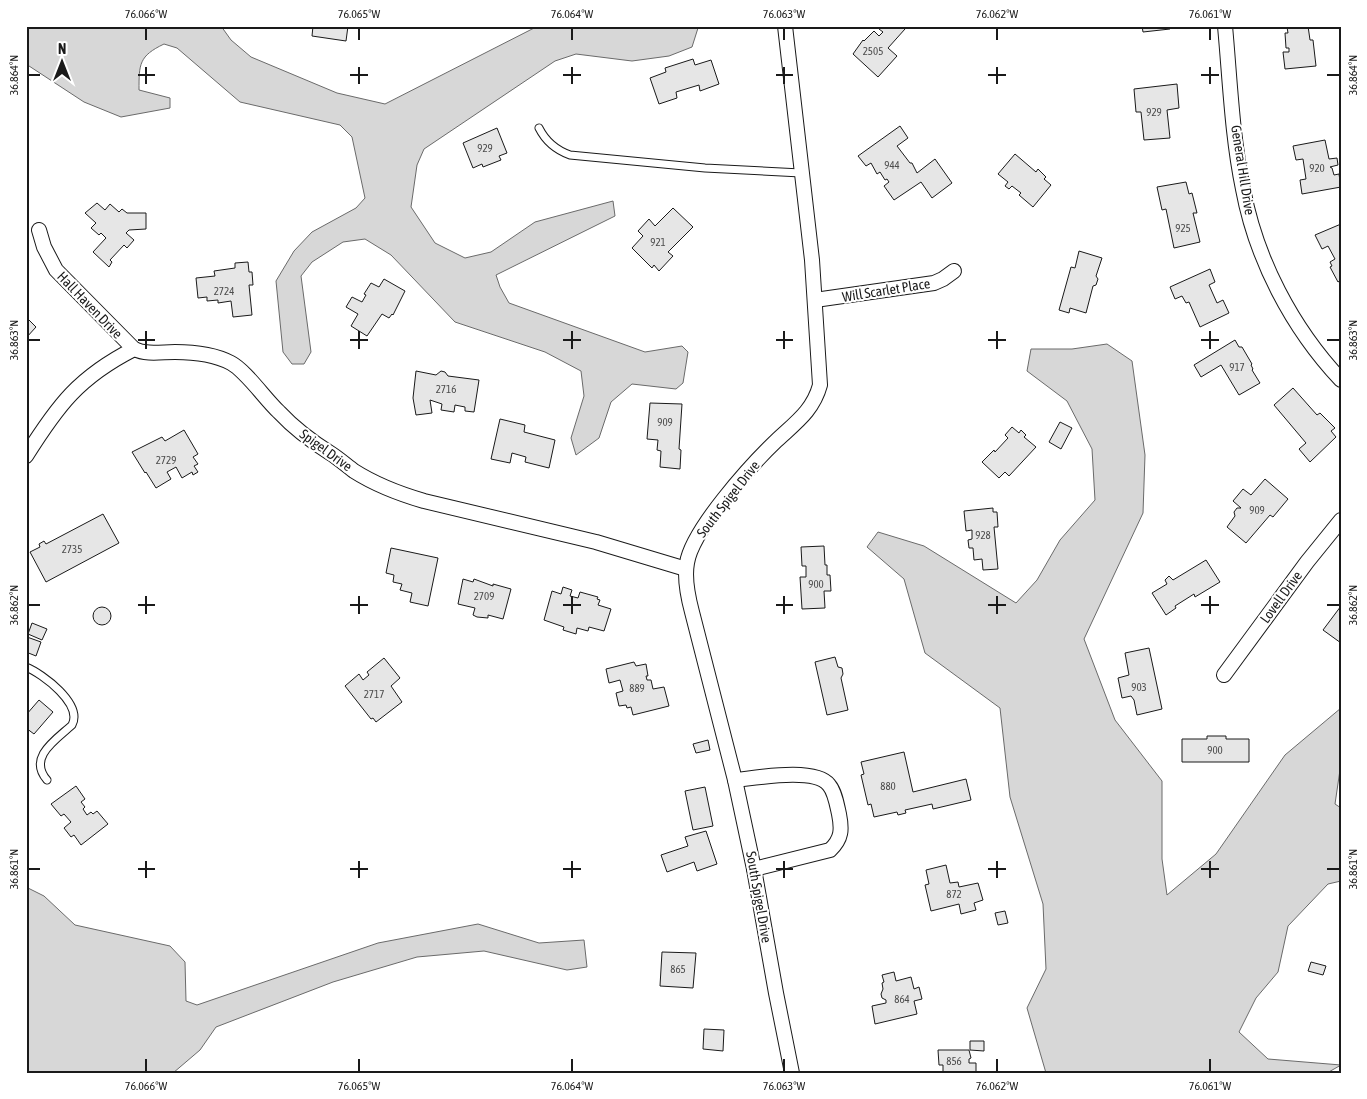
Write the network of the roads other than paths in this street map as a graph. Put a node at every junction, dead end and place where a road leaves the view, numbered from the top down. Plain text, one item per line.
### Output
1 (785, 26) edge
2 (1225, 26) edge
3 (540, 128) dead end
4 (802, 173) junction
5 (40, 230) dead end
6 (954, 271) dead end
7 (815, 300) junction
8 (134, 349) junction
9 (1341, 380) edge
10 (26, 456) edge
11 (1341, 520) edge
12 (686, 569) junction
13 (26, 667) edge
14 (1224, 675) dead end
15 (47, 780) dead end
16 (735, 780) junction
17 (754, 869) junction
18 (792, 1073) edge

1 - 4 street, South Spigel Drive
2 - 9 street, General Hill Drive
3 - 4 lane
4 - 7 street, South Spigel Drive
5 - 8 street, Hall Haven Drive
6 - 7 street, Will Scarlet Place
7 - 12 street, South Spigel Drive
8 - 10 street
8 - 12 street, Spigel Drive
11 - 14 street, Lovell Drive
12 - 16 street, South Spigel Drive
13 - 15 lane
16 - 17 street, South Spigel Drive
16 - 17 street
17 - 18 street, South Spigel Drive

